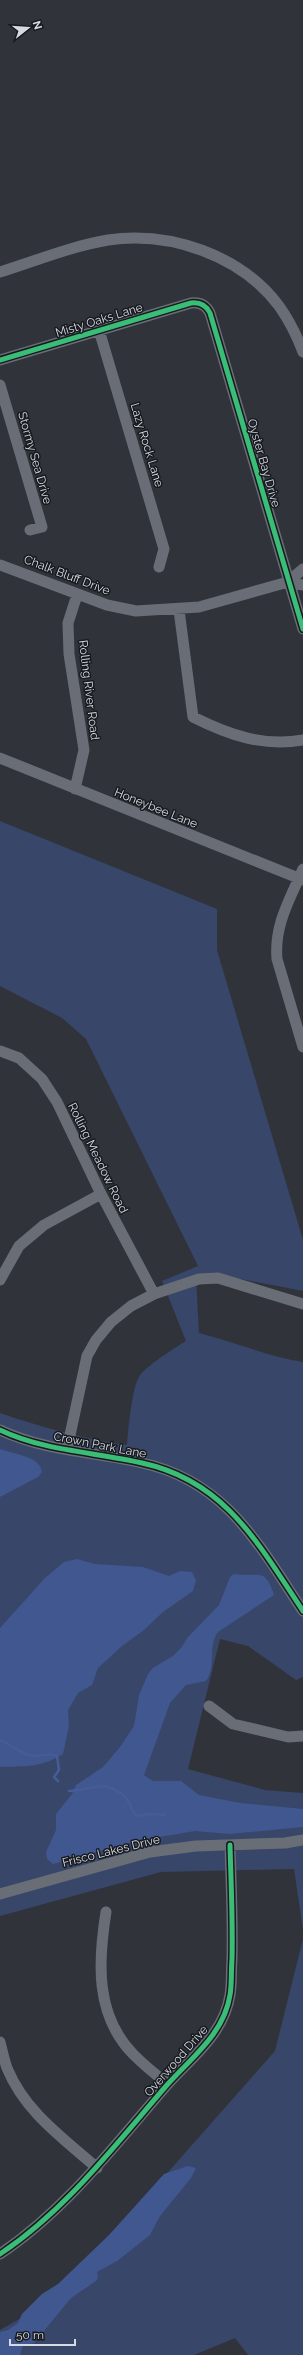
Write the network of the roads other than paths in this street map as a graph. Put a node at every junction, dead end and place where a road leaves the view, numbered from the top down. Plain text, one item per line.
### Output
1 (0, 272) edge
2 (204, 304) joint
3 (99, 330) junction
4 (303, 352) edge
5 (0, 360) edge
6 (0, 385) edge
7 (30, 530) dead end
8 (0, 565) edge
9 (159, 567) dead end
10 (303, 569) edge
11 (288, 582) junction
12 (303, 585) edge
13 (77, 595) junction
14 (179, 610) junction
15 (303, 629) edge
16 (303, 740) edge
17 (0, 758) edge
18 (75, 789) junction
19 (302, 876) edge
20 (303, 1047) edge
21 (0, 1051) edge
22 (101, 1194) junction
23 (0, 1280) edge
24 (154, 1294) junction
25 (303, 1304) edge
26 (0, 1430) edge
27 (67, 1449) junction
28 (303, 1611) edge
29 (209, 1706) dead end
30 (303, 1736) edge
31 (303, 1840) edge
32 (230, 1844) junction
33 (0, 1894) edge
34 (106, 1912) dead end
35 (0, 2042) edge
36 (168, 2084) junction
37 (97, 2168) junction
38 (0, 2254) edge

1 - 4 street
2 - 3 street, Misty Oaks Lane
2 - 11 street, Oyster Bay Drive
3 - 5 street, Misty Oaks Lane
3 - 9 street, Lazy Rock Lane
6 - 7 street, Stormy Sea Drive
8 - 13 street, Chalk Bluff Drive
10 - 11 street, Chalk Bluff Drive
11 - 12 street, Chalk Bluff Drive
11 - 14 street, Chalk Bluff Drive
11 - 15 street, Oyster Bay Drive
13 - 14 street, Chalk Bluff Drive
13 - 18 street, Rolling River Road
14 - 16 street
17 - 18 street, Honeybee Lane
18 - 19 street, Honeybee Lane
19 - 20 street
21 - 22 street, Rolling Meadow Road
22 - 23 street
22 - 24 street, Rolling Meadow Road
24 - 25 street
24 - 27 street
26 - 27 street, Crown Park Lane
27 - 28 street, Crown Park Lane
29 - 30 street
31 - 32 street, Frisco Lakes Drive
32 - 33 street, Frisco Lakes Drive
32 - 36 street, Overwood Drive
34 - 36 street
35 - 37 street
36 - 37 street, Overwood Drive
37 - 38 street, Overwood Drive

